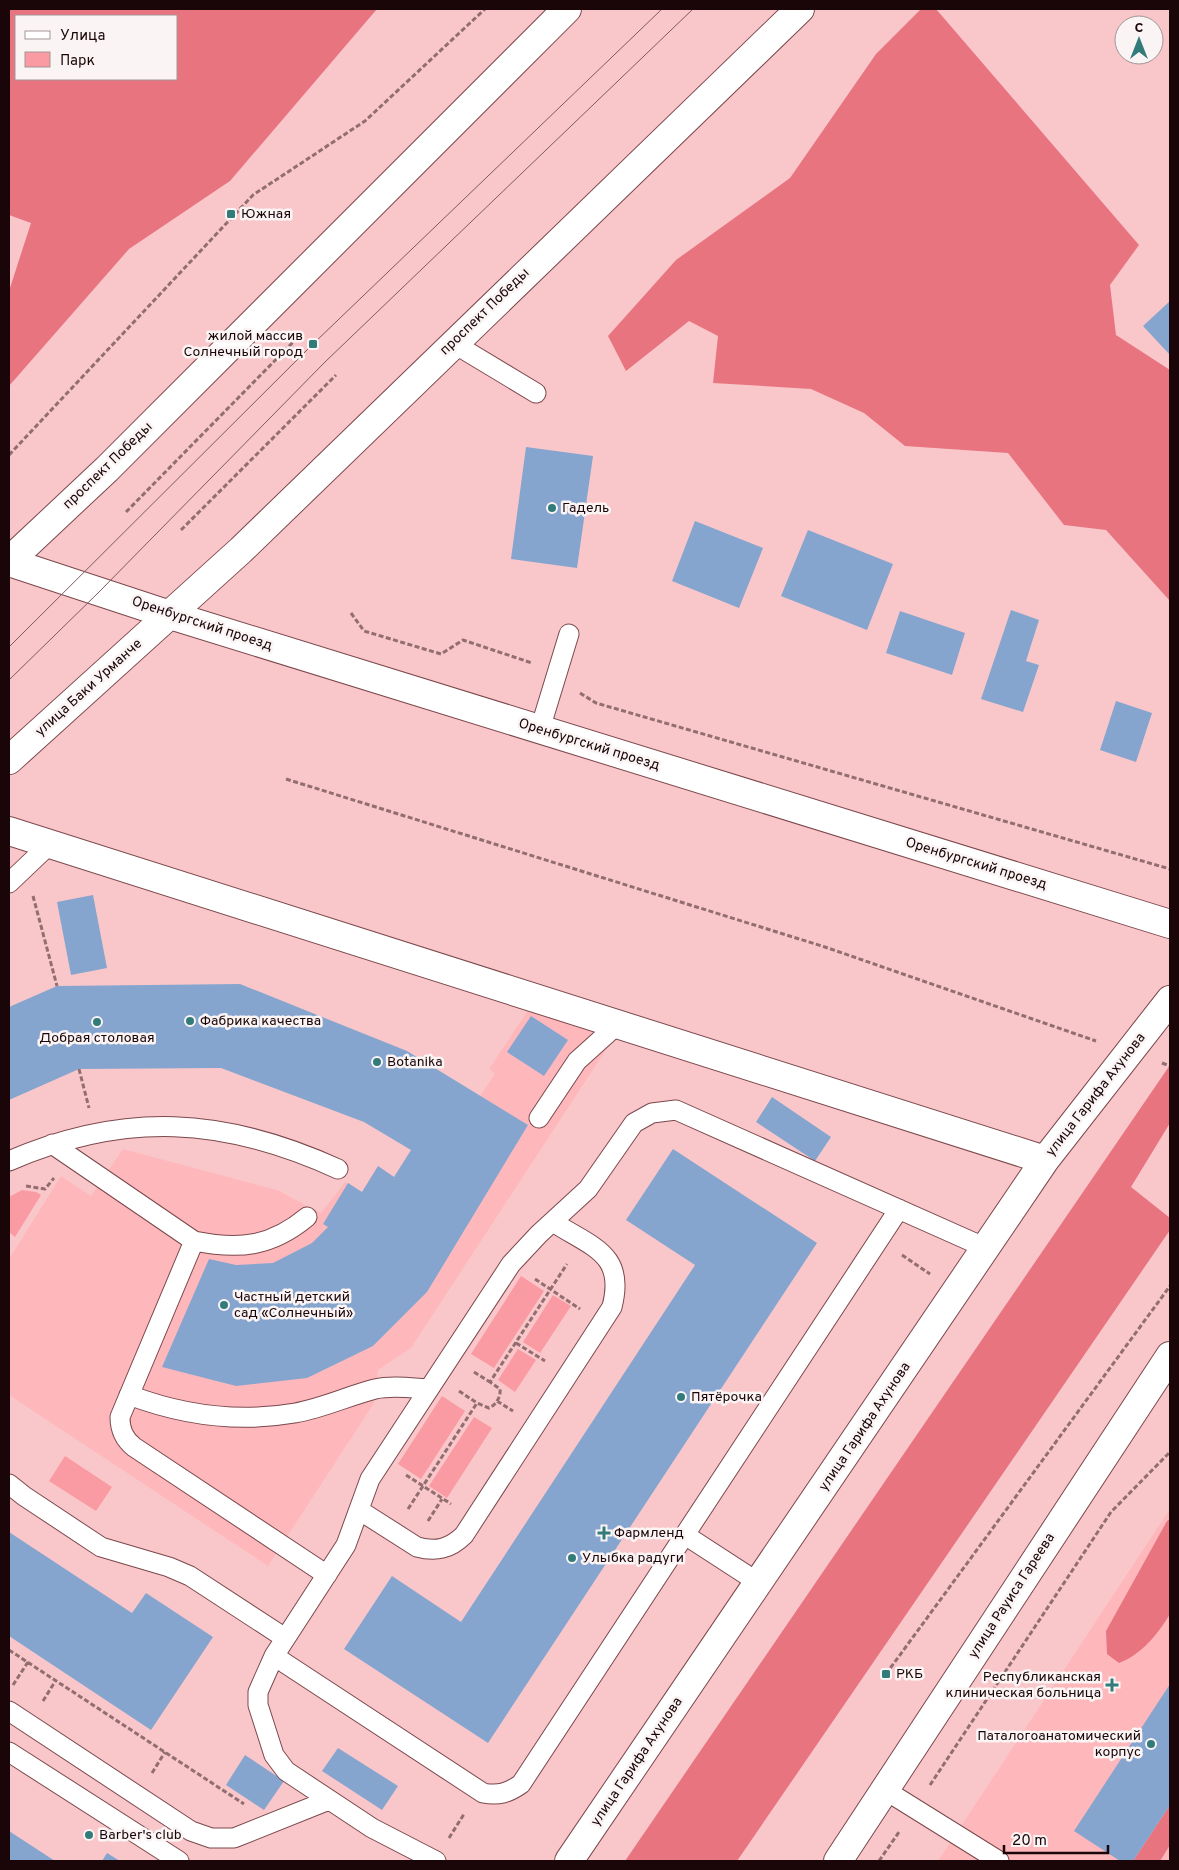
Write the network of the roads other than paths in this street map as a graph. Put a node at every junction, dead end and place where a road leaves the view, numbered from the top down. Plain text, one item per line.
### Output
1 (566, 9) edge
2 (800, 9) edge
3 (453, 343) junction
4 (536, 393) dead end
5 (9, 561) edge
6 (170, 615) junction
7 (569, 634) dead end
8 (540, 729) junction
9 (9, 760) edge
10 (9, 831) edge
11 (50, 844) junction
12 (9, 883) edge
13 (1170, 924) edge
14 (1170, 1000) edge
15 (618, 1024) junction
16 (539, 1118) dead end
17 (52, 1144) junction
18 (1045, 1160) junction
19 (9, 1161) edge
20 (338, 1169) dead end
21 (899, 1209) junction
22 (307, 1217) dead end
23 (553, 1222) junction
24 (194, 1241) junction
25 (986, 1248) junction
26 (1170, 1356) edge
27 (429, 1389) junction
28 (129, 1395) junction
29 (9, 1484) edge
30 (359, 1510) junction
31 (685, 1534) junction
32 (327, 1574) junction
33 (759, 1583) junction
34 (285, 1638) junction
35 (274, 1656) junction
36 (9, 1711) edge
37 (9, 1752) edge
38 (885, 1790) junction
39 (329, 1800) junction
40 (179, 1861) edge
41 (436, 1861) edge
42 (569, 1861) edge
43 (838, 1861) edge
44 (999, 1861) edge

1 - 5 main road, проспект Победы
2 - 3 main road, проспект Победы
3 - 4 lane
3 - 6 main road, проспект Победы
5 - 6 main road, Оренбургский проезд
6 - 8 main road, Оренбургский проезд
6 - 9 main road, улица Баки Урманче
7 - 8 lane
8 - 13 main road, Оренбургский проезд
10 - 11 main road
11 - 12 lane
11 - 15 main road
14 - 18 main road, улица Гарифа Ахунова
15 - 16 lane
15 - 18 main road
17 - 19 lane
17 - 20 lane
17 - 24 lane
18 - 25 main road, улица Гарифа Ахунова
21 - 23 lane
21 - 25 lane
21 - 31 lane
22 - 24 lane
23 - 27 lane
23 - 30 lane
24 - 28 lane
25 - 33 main road, улица Гарифа Ахунова
26 - 38 main road, улица Рауиса Гареева
27 - 28 lane
27 - 30 lane
28 - 32 lane
29 - 34 lane
30 - 32 lane
31 - 33 lane
31 - 35 lane
32 - 34 lane
33 - 42 main road, улица Гарифа Ахунова
34 - 35 lane
35 - 39 lane
36 - 39 lane
37 - 40 lane
38 - 43 main road, улица Рауиса Гареева
38 - 44 lane
39 - 41 lane

